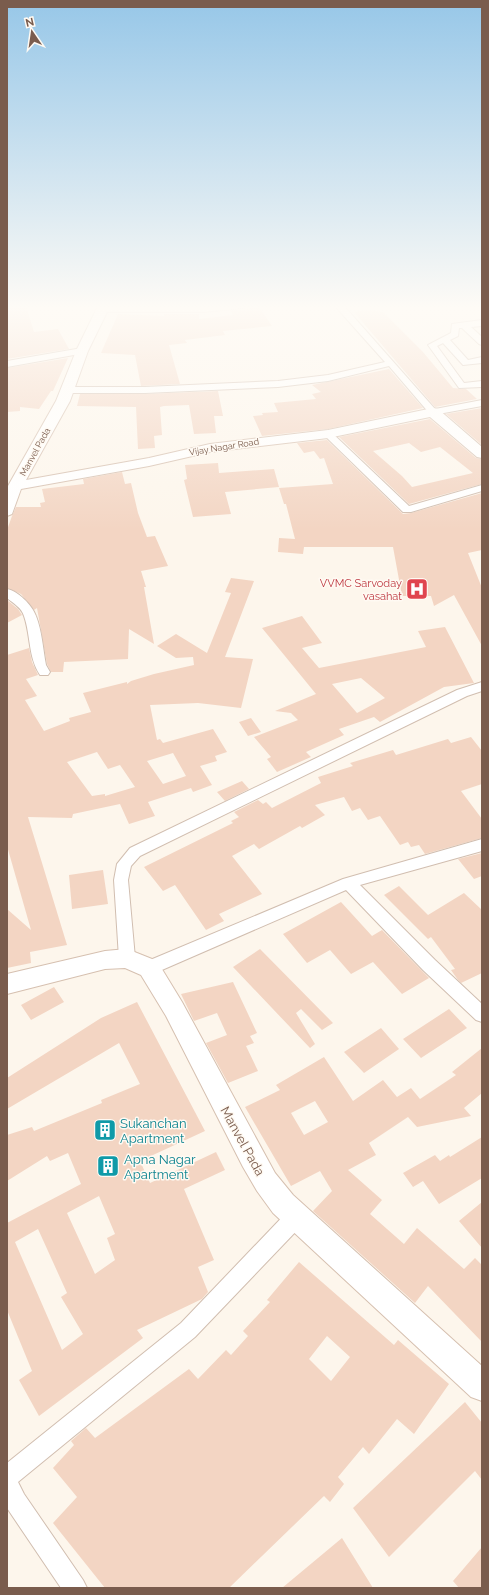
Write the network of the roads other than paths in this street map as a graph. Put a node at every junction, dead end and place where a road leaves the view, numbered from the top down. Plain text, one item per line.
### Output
1 (71, 380) edge
2 (308, 380) edge
3 (406, 380) edge
4 (458, 380) edge
5 (482, 384) edge
6 (68, 390) junction
7 (482, 403) edge
8 (433, 412) junction
9 (328, 434) junction
10 (482, 454) edge
11 (16, 486) junction
12 (482, 488) edge
13 (7, 511) edge
14 (7, 592) edge
15 (44, 672) dead end
16 (482, 686) edge
17 (482, 845) edge
18 (348, 883) junction
19 (138, 963) junction
20 (7, 984) edge
21 (482, 1015) edge
22 (297, 1216) junction
23 (482, 1386) edge
24 (7, 1477) edge
25 (7, 1483) edge
26 (75, 1588) edge

1 - 6 main road, Manvel Pada
2 - 6 street
3 - 8 street
4 - 5 street
6 - 11 main road, Manvel Pada
7 - 8 street
8 - 9 main road, Vijay Nagar Road
8 - 10 main road
9 - 11 main road, Vijay Nagar Road
9 - 12 street
11 - 13 main road, Manvel Pada
14 - 15 street
16 - 19 street
17 - 18 street
18 - 19 street
18 - 21 street
19 - 20 main road
19 - 22 main road, Manvel Pada
22 - 23 main road, Manvel Pada
22 - 24 street
25 - 26 street

